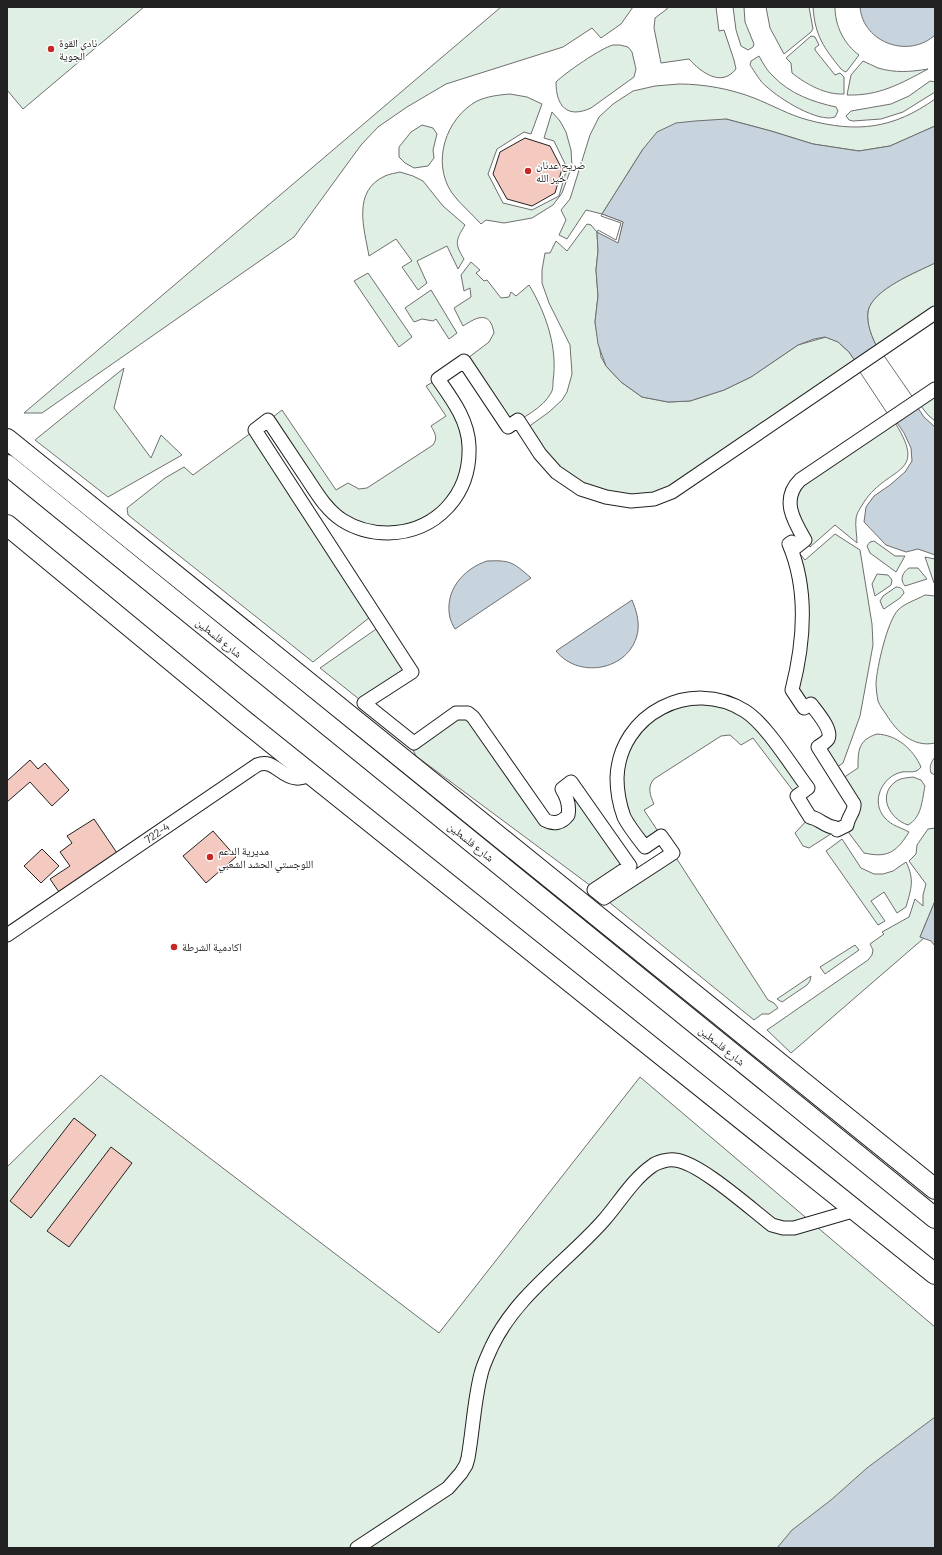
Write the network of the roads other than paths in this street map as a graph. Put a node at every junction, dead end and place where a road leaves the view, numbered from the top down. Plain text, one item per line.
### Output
1 (935, 313) edge
2 (935, 389) edge
3 (7, 439) edge
4 (7, 465) edge
5 (7, 525) edge
6 (317, 717) junction
7 (360, 724) junction
8 (387, 746) junction
9 (312, 775) junction
10 (401, 786) junction
11 (7, 935) edge
12 (935, 1189) edge
13 (856, 1210) junction
14 (935, 1218) edge
15 (935, 1274) edge
16 (357, 1548) edge

1 - 2 street
3 - 7 main road
4 - 6 main road, شارع فلسطين
5 - 9 main road
6 - 7 main road
6 - 10 main road, شارع فلسطين
7 - 8 main road
8 - 10 main road
8 - 12 main road
9 - 11 street, 722-4
9 - 13 main road
10 - 14 main road, شارع فلسطين
13 - 15 main road
13 - 16 street

